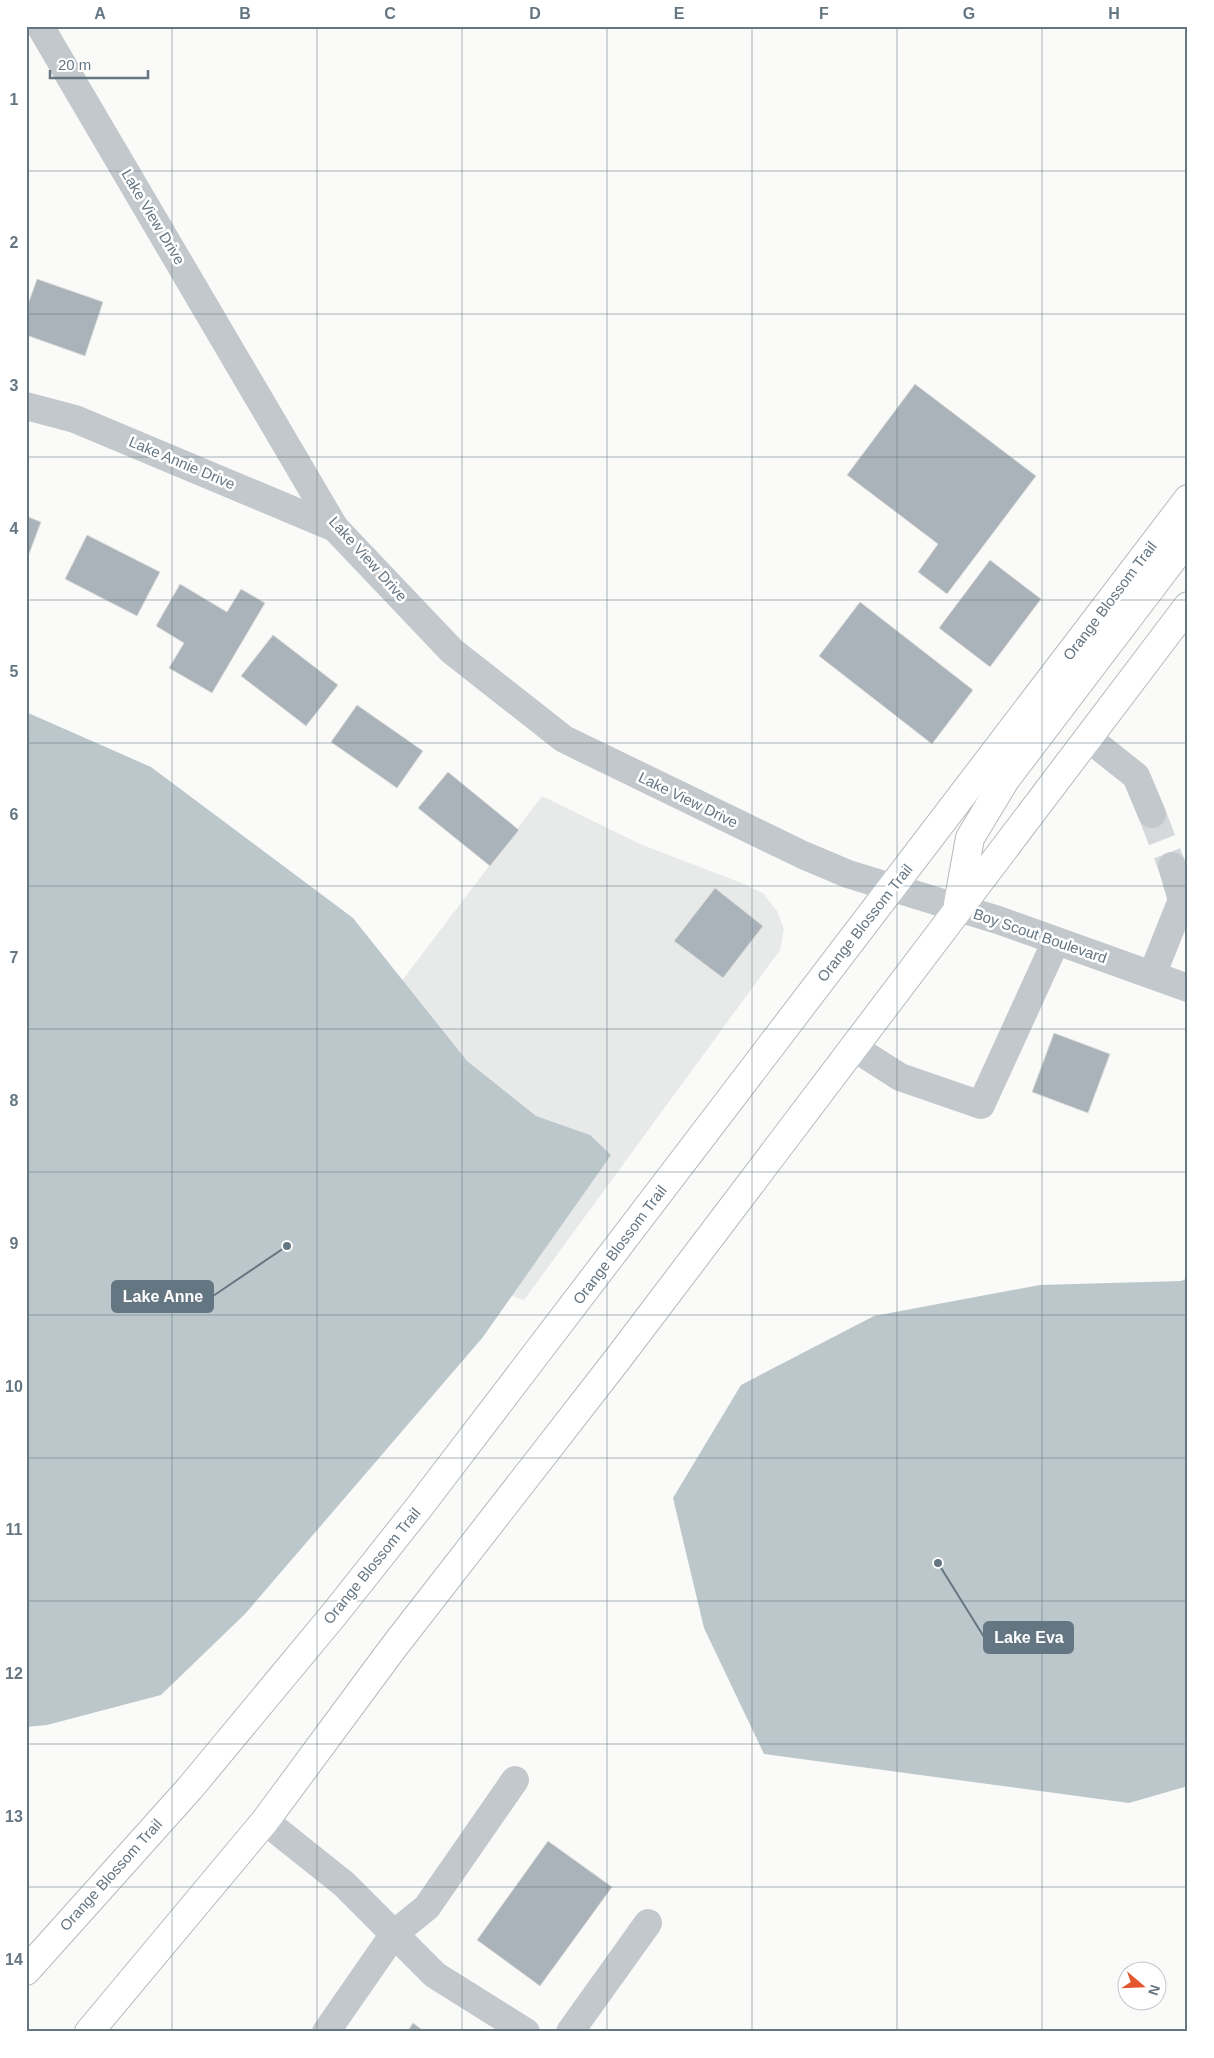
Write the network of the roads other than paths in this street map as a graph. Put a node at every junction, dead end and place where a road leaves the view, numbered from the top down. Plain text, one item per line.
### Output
1 (40, 26) edge
2 (26, 406) edge
3 (1188, 499) edge
4 (336, 528) junction
5 (1188, 539) edge
6 (1188, 606) edge
7 (1088, 738) junction
8 (1152, 814) tunnel mouth
9 (1172, 866) tunnel mouth
10 (891, 888) junction
11 (958, 908) junction
12 (1056, 940) junction
13 (1152, 975) junction
14 (1188, 988) edge
15 (853, 1047) junction
16 (515, 1780) dead end
17 (265, 1821) junction
18 (648, 1923) dead end
19 (394, 1934) junction
20 (26, 1971) edge
21 (89, 2032) edge
22 (326, 2032) edge
23 (526, 2032) edge
24 (570, 2032) edge

1 - 4 street, Lake View Drive
2 - 4 street, Lake Annie Drive
3 - 10 main road, Orange Blossom Trail
4 - 10 street, Lake View Drive
5 - 11 main road
6 - 7 main road
7 - 8 street
7 - 11 main road
9 - 13 street
10 - 11 street, Boy Scout Boulevard
10 - 20 main road, Orange Blossom Trail
11 - 12 street, Boy Scout Boulevard
11 - 15 main road
12 - 13 street, Boy Scout Boulevard
12 - 15 street
13 - 14 street, Boy Scout Boulevard
15 - 17 main road
16 - 19 street
17 - 19 street
17 - 21 main road
18 - 24 street
19 - 22 street
19 - 23 street

